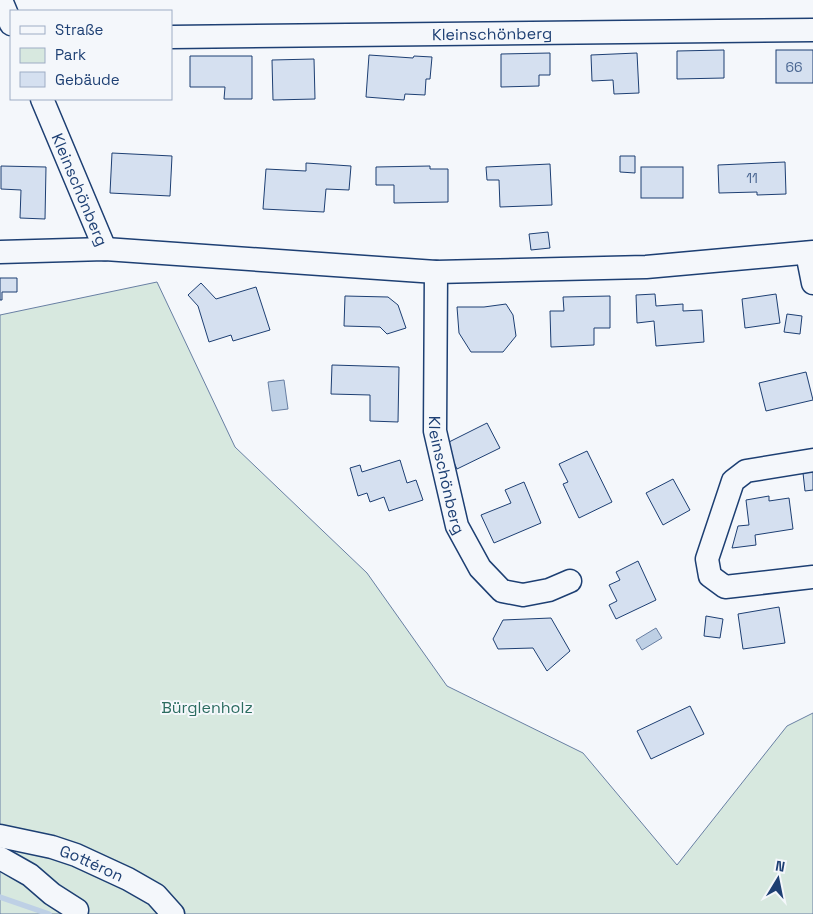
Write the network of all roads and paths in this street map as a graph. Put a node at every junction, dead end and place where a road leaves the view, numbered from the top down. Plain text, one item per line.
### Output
1 (1, 0) edge
2 (10, 22) edge
3 (813, 30) edge
4 (172, 37) edge
5 (42, 100) edge
6 (105, 250) junction
7 (0, 252) edge
8 (810, 252) edge
9 (436, 272) junction
10 (813, 283) edge
11 (813, 460) edge
12 (813, 577) edge
13 (570, 581) dead end
14 (0, 836) edge
15 (0, 858) edge
16 (77, 910) dead end
17 (173, 914) edge

1 - 2 street
3 - 4 street, Kleinschönberg
5 - 6 street, Kleinschönberg
6 - 7 street
6 - 9 street, Kleinschönberg
8 - 9 street, Kleinschönberg
8 - 10 street, Kleinschönberg
9 - 13 street, Kleinschönberg
11 - 12 street
14 - 17 street, Gottéron
15 - 16 street

